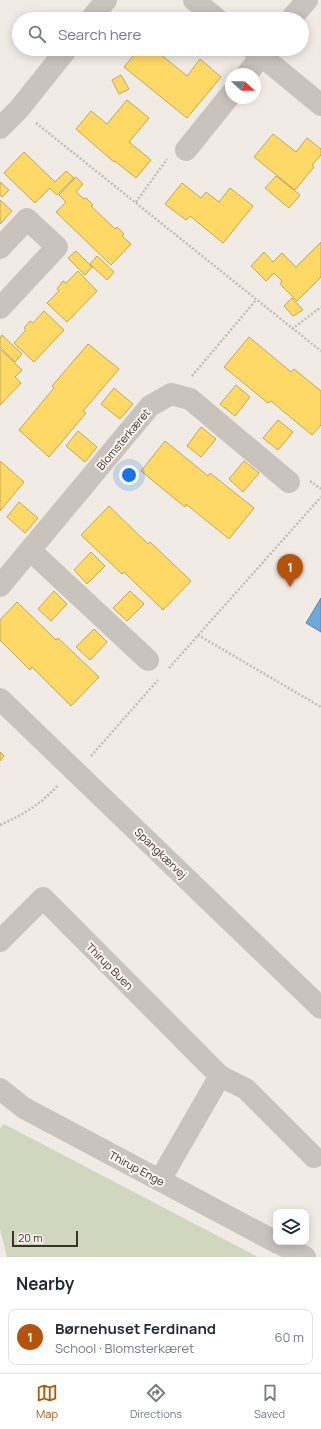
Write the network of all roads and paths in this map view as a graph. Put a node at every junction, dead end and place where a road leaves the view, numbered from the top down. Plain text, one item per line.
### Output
1 (106, 0) edge
2 (194, 0) edge
3 (307, 0) edge
4 (97, 12) edge
5 (209, 12) edge
6 (297, 12) edge
7 (61, 56) edge
8 (258, 56) edge
9 (267, 56) edge
10 (251, 68) edge
11 (225, 101) edge
12 (321, 105) edge
13 (19, 109) junction
14 (0, 128) edge
15 (186, 150) joint
16 (136, 202) junction
17 (0, 248) edge
18 (256, 300) junction
19 (321, 307) edge
20 (0, 308) edge
21 (292, 329) junction
22 (321, 352) edge
23 (180, 397) junction
24 (289, 482) dead end
25 (321, 497) edge
26 (30, 550) junction
27 (0, 586) edge
28 (198, 635) junction
29 (158, 669) junction
30 (0, 699) edge
31 (321, 707) edge
32 (74, 771) junction
33 (0, 825) edge
34 (0, 941) edge
35 (321, 1008) edge
36 (220, 1076) junction
37 (0, 1089) edge
38 (314, 1157) dead end
39 (160, 1180) junction
40 (273, 1240) edge
41 (282, 1245) edge
42 (305, 1257) edge

1 - 4 street
2 - 5 street
3 - 6 street
7 - 13 street
8 - 10 street
9 - 12 street
11 - 15 street
13 - 14 street
13 - 16 path
15 - 16 path
16 - 18 path
17 - 20 street
18 - 21 path
18 - 23 path
19 - 21 path
21 - 22 path
23 - 24 street
23 - 26 street, Blomsterkæret
25 - 28 path
26 - 27 street, Blomsterkæret
26 - 29 street
28 - 29 path
28 - 31 path
29 - 32 path
30 - 32 street, Spangkærvej
32 - 33 path
32 - 35 street, Spangkærvej
34 - 36 street, Thirup Buen
36 - 38 street, Thirup Buen
36 - 39 street
37 - 39 street, Thirup Enge
39 - 40 street, Thirup Enge
41 - 42 street, Thirup Enge

